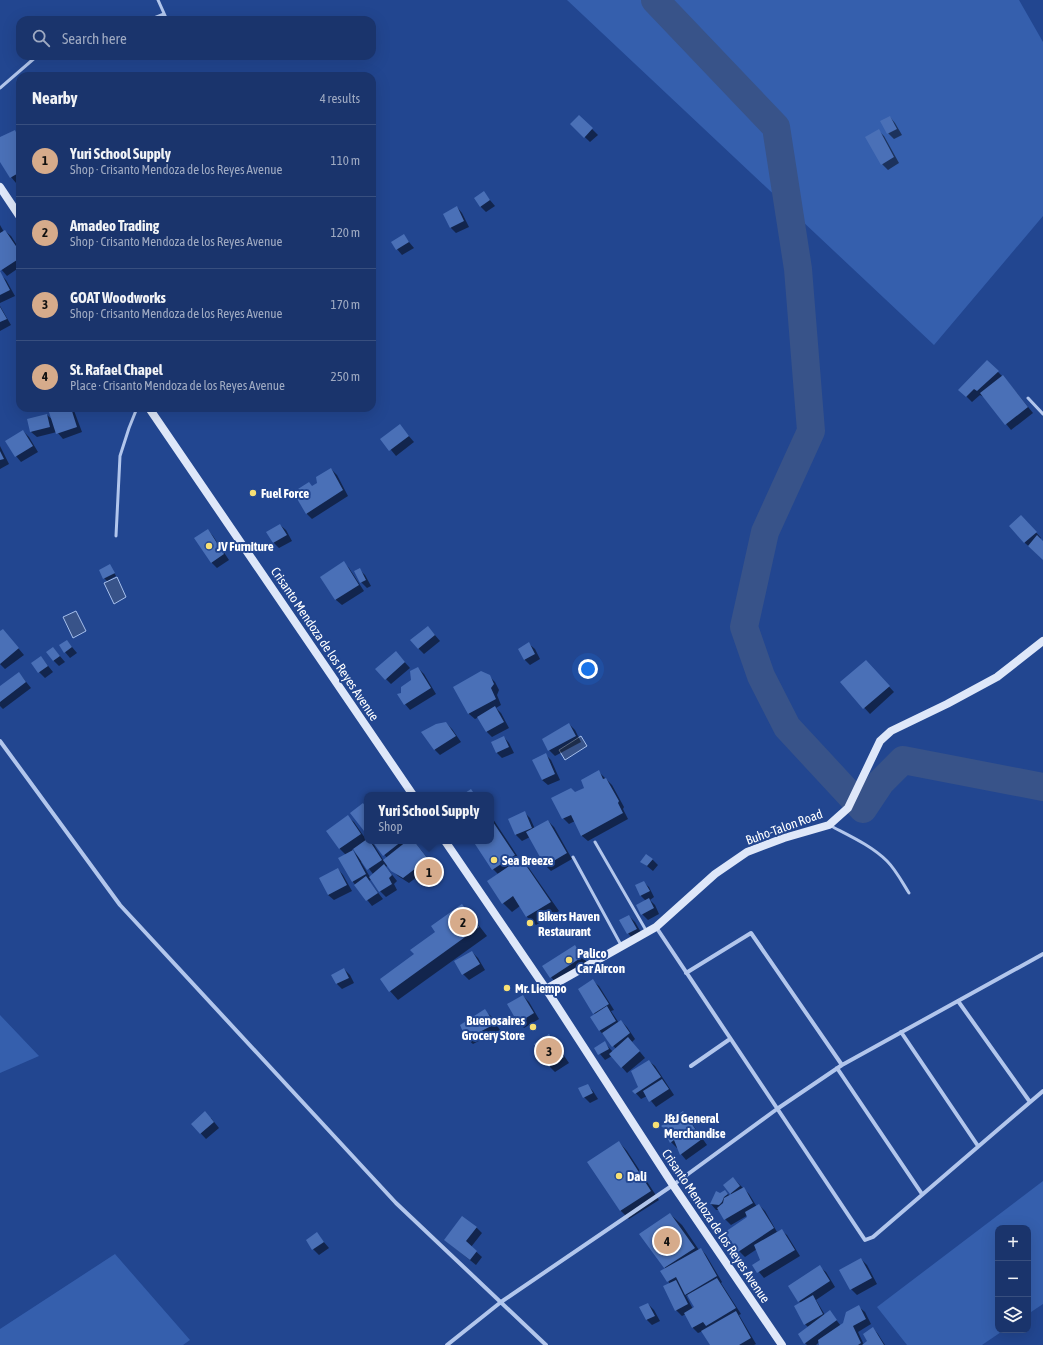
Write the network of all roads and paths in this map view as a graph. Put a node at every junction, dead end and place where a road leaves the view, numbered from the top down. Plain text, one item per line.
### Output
1 (158, 0) edge
2 (164, 14) joint
3 (159, 16) edge
4 (33, 60) edge
5 (19, 72) edge
6 (16, 75) edge
7 (0, 88) edge
8 (0, 187) edge
9 (16, 211) edge
10 (1028, 398) dead end
11 (135, 412) edge
12 (152, 412) edge
13 (1043, 414) edge
14 (116, 536) dead end
15 (1043, 641) edge
16 (0, 741) edge
17 (411, 792) edge
18 (829, 825) junction
19 (594, 842) dead end
20 (447, 844) edge
21 (573, 857) dead end
22 (909, 893) dead end
23 (656, 927) junction
24 (647, 932) junction
25 (622, 946) junction
26 (1043, 954) edge
27 (686, 973) junction
28 (546, 989) junction
29 (958, 1001) junction
30 (901, 1032) junction
31 (730, 1039) junction
32 (842, 1065) junction
33 (691, 1066) dead end
34 (837, 1068) junction
35 (1043, 1091) edge
36 (1030, 1102) junction
37 (777, 1109) junction
38 (978, 1146) junction
39 (673, 1185) junction
40 (922, 1194) junction
41 (501, 1302) junction
42 (447, 1345) edge
43 (546, 1345) edge
44 (782, 1345) edge

1 - 2 lane
2 - 3 lane
4 - 5 lane
6 - 7 lane
8 - 9 main road
10 - 13 lane
11 - 14 lane
12 - 17 main road, Crisanto Mendoza de los Reyes Avenue
15 - 18 main road, Buho-Talon Road
16 - 41 street
18 - 22 lane
18 - 23 main road, Buho-Talon Road
19 - 24 lane
20 - 28 main road, Crisanto Mendoza de los Reyes Avenue
21 - 25 lane
23 - 24 main road, Buho-Talon Road
23 - 27 street
24 - 25 main road, Buho-Talon Road
25 - 28 main road, Buho-Talon Road
26 - 29 street
27 - 31 street
27 - 32 street
28 - 39 main road, Crisanto Mendoza de los Reyes Avenue
29 - 30 street
29 - 36 street
30 - 32 street
30 - 38 street
31 - 33 street
31 - 37 street
32 - 34 street
34 - 37 street
34 - 40 street
35 - 36 street
36 - 38 street
37 - 39 street
37 - 40 street
38 - 40 street
39 - 41 street
39 - 44 main road, Crisanto Mendoza de los Reyes Avenue
41 - 42 street
41 - 43 street

